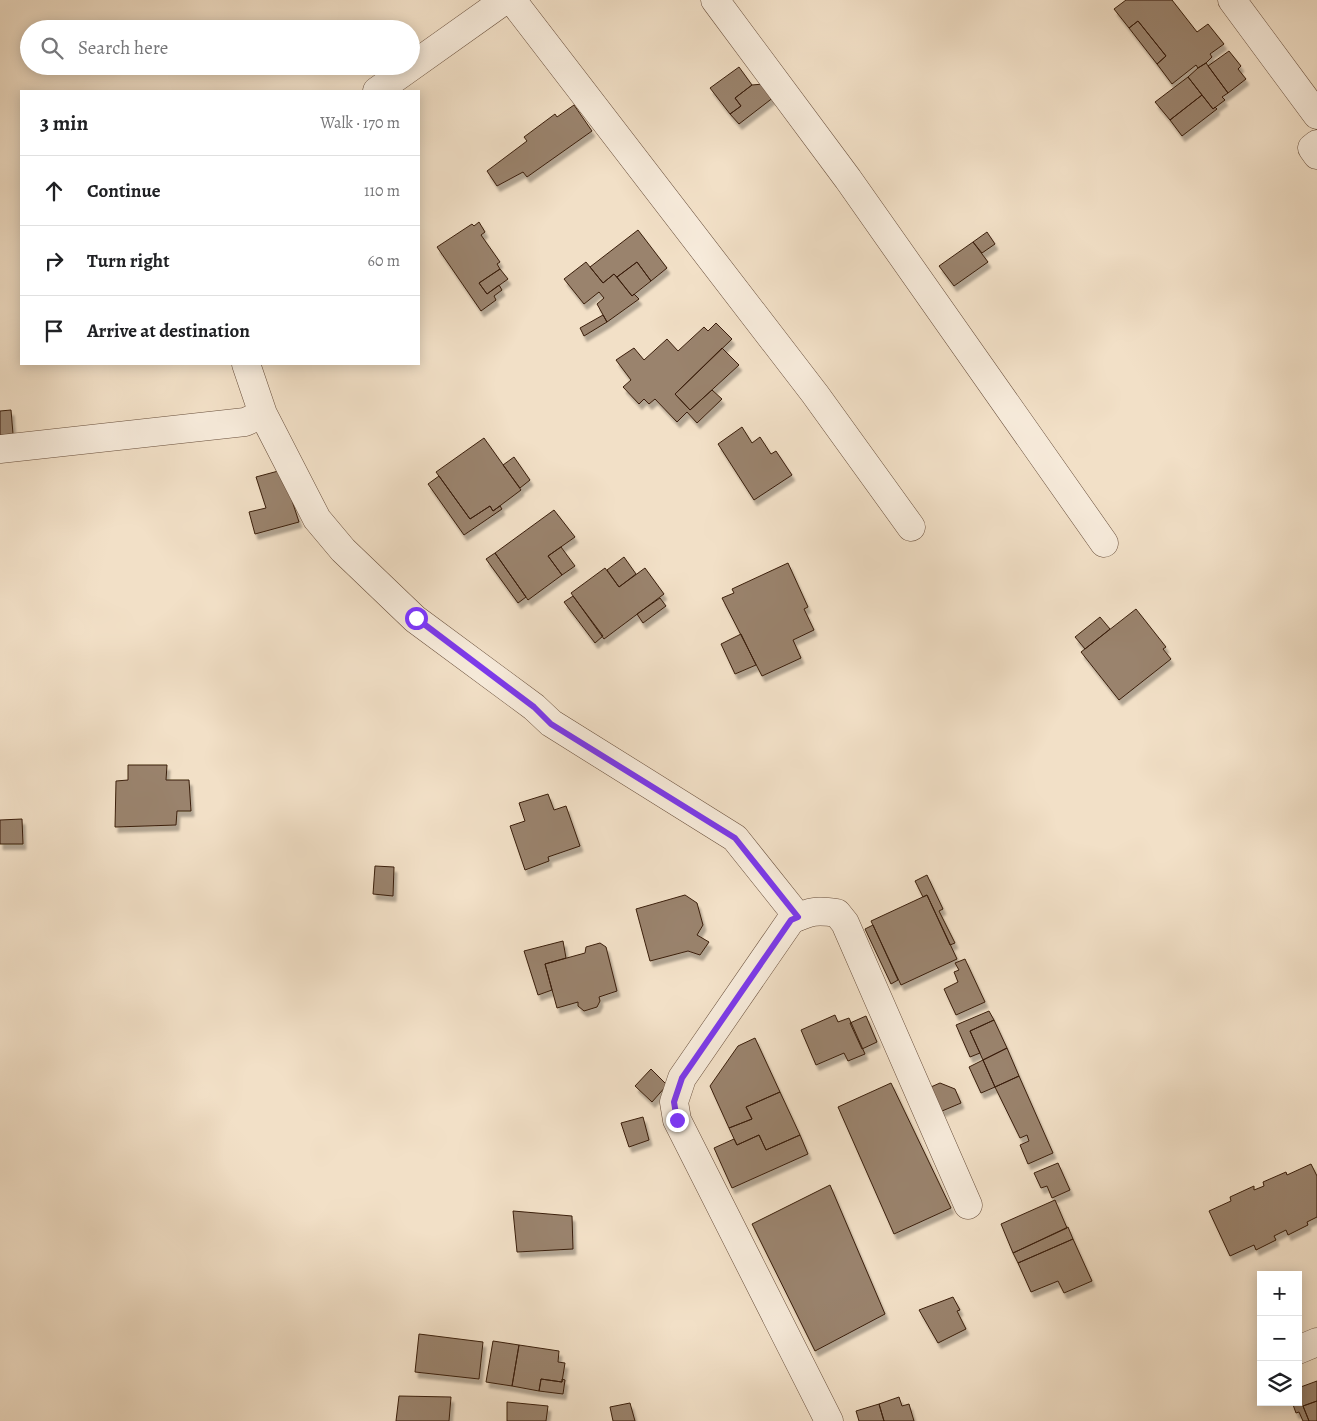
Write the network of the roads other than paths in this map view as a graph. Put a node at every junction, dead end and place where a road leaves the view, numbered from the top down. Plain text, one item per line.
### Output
1 (505, 0) edge
2 (512, 0) edge
3 (714, 0) edge
4 (1232, 0) edge
5 (420, 60) edge
6 (400, 75) edge
7 (378, 90) edge
8 (1317, 115) edge
9 (1317, 144) edge
10 (1317, 155) edge
11 (246, 365) edge
12 (263, 414) junction
13 (0, 448) edge
14 (911, 527) dead end
15 (1104, 543) dead end
16 (798, 917) junction
17 (968, 1205) dead end
18 (1317, 1342) edge
19 (1302, 1348) edge
20 (829, 1421) edge

1 - 5 street
2 - 14 street
3 - 15 street
4 - 8 street
6 - 7 street
9 - 10 street
11 - 12 street
12 - 13 street
12 - 16 street
16 - 17 street
16 - 20 street
18 - 19 street

